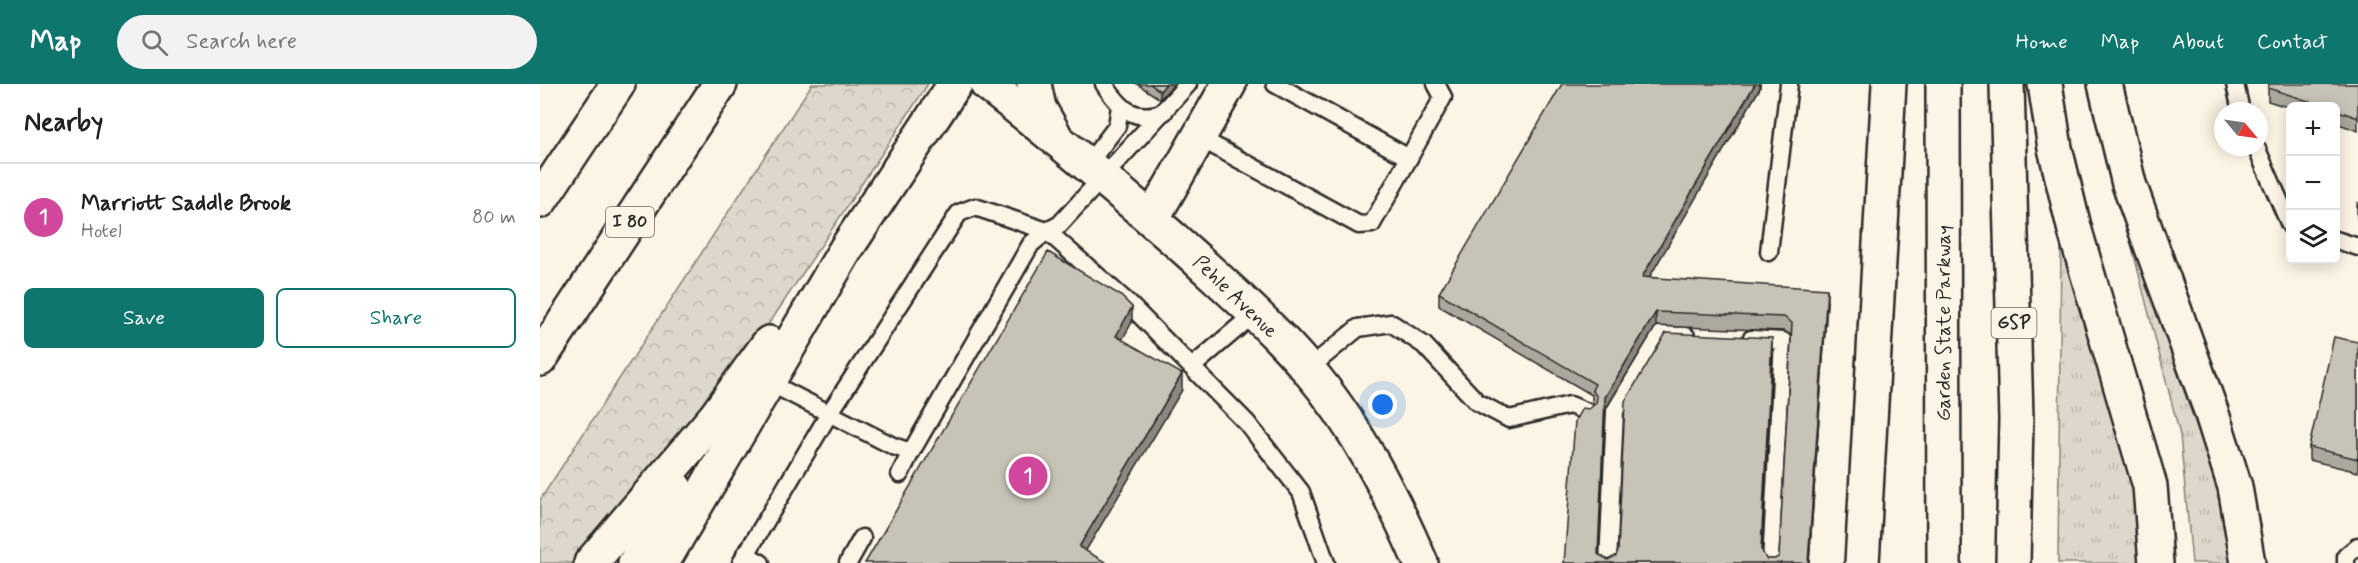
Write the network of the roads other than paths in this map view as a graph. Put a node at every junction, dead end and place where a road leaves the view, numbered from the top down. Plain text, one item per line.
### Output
1 (618, 84) edge
2 (720, 84) edge
3 (955, 84) edge
4 (987, 84) edge
5 (1034, 84) edge
6 (1104, 84) edge
7 (1188, 84) edge
8 (1229, 84) edge
9 (1275, 84) edge
10 (1436, 84) edge
11 (1789, 84) edge
12 (1890, 84) edge
13 (1943, 84) edge
14 (2007, 84) edge
15 (2045, 84) edge
16 (2105, 84) edge
17 (2235, 84) edge
18 (2239, 102) edge
19 (1120, 106) junction
20 (1164, 112) junction
21 (1054, 136) junction
22 (1198, 137) junction
23 (2260, 156) edge
24 (1409, 158) junction
25 (1096, 171) junction
26 (540, 201) edge
27 (2286, 216) edge
28 (1152, 219) junction
29 (1047, 231) junction
30 (2340, 241) edge
31 (2358, 247) edge
32 (1769, 252) dead end
33 (1255, 313) junction
34 (1704, 337) edge
35 (1738, 339) edge
36 (540, 359) edge
37 (1192, 367) junction
38 (1308, 369) junction
39 (757, 377) junction
40 (1587, 412) edge
41 (830, 414) junction
42 (716, 416) junction
43 (911, 452) junction
44 (900, 474) dead end
45 (862, 538) dead end
46 (743, 559) edge
47 (1320, 559) edge
48 (591, 563) edge
49 (634, 563) edge
50 (662, 563) edge
51 (761, 563) edge
52 (848, 563) edge
53 (1421, 563) edge
54 (1608, 563) edge
55 (1771, 563) edge
56 (1862, 563) edge
57 (1944, 563) edge
58 (2013, 563) edge
59 (2156, 563) edge
60 (2248, 563) edge

1 - 26 main road
2 - 36 main road, I 80
3 - 39 main road
4 - 21 main road, Pehle Avenue
5 - 21 main road
6 - 19 lane
7 - 20 lane
8 - 22 main road
9 - 24 lane
10 - 24 lane
11 - 32 lane
12 - 56 main road
13 - 57 main road, Garden State Parkway
14 - 58 main road, GSP
15 - 59 main road
16 - 60 main road
17 - 18 lane
19 - 20 lane
19 - 25 lane
20 - 25 lane
21 - 25 main road, Pehle Avenue
22 - 24 lane
22 - 28 main road
23 - 27 lane
25 - 28 main road, Pehle Avenue
25 - 29 lane
28 - 33 main road, Pehle Avenue
29 - 37 lane
29 - 41 lane
29 - 43 lane
30 - 31 lane
33 - 37 lane
33 - 38 main road, Pehle Avenue
34 - 54 lane
35 - 55 lane
37 - 47 lane
38 - 40 lane
38 - 53 main road, Pehle Avenue
39 - 41 lane
39 - 42 main road
39 - 50 main road
41 - 43 lane
41 - 46 lane
42 - 48 main road
42 - 49 main road
43 - 44 lane
45 - 52 lane
46 - 51 lane

